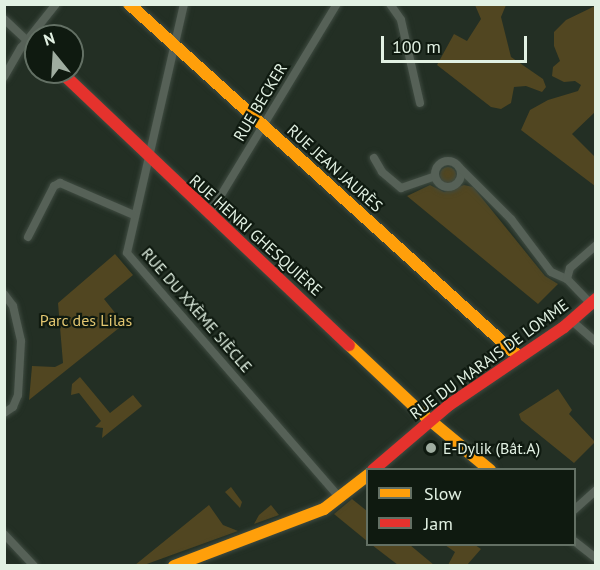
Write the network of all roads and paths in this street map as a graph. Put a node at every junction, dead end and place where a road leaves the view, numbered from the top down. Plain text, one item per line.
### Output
1 (56, 4) edge
2 (129, 4) edge
3 (184, 4) edge
4 (336, 4) edge
5 (390, 4) edge
6 (4, 19) edge
7 (40, 24) edge
8 (24, 37) edge
9 (24, 45) edge
10 (175, 46) junction
11 (4, 77) edge
12 (73, 84) edge
13 (420, 103) dead end
14 (263, 125) junction
15 (149, 157) junction
16 (374, 158) dead end
17 (459, 167) junction
18 (435, 176) junction
19 (134, 215) junction
20 (209, 215) junction
21 (28, 237) dead end
22 (596, 244) edge
23 (567, 279) junction
24 (4, 294) edge
25 (593, 301) edge
26 (572, 321) junction
27 (596, 342) edge
28 (519, 357) junction
29 (4, 413) edge
30 (430, 421) junction
31 (376, 468) edge
32 (488, 468) edge
33 (366, 477) edge
34 (596, 490) edge
35 (340, 498) junction
36 (576, 508) edge
37 (4, 534) edge
38 (576, 543) edge
39 (596, 558) edge
40 (34, 566) edge
41 (174, 566) edge

1 - 7 street
2 - 10 street, RUE JEAN JAURÈS
3 - 10 street, RUE DU XXÈME SIÈCLE
4 - 14 street, RUE BECKER
5 - 13 street
6 - 8 street
9 - 11 street
10 - 14 street, RUE JEAN JAURÈS
10 - 15 street, RUE DU XXÈME SIÈCLE
12 - 15 street, RUE HENRI GHESQUIÈRE
14 - 20 street, RUE BECKER
14 - 28 street, RUE JEAN JAURÈS
15 - 19 street, RUE DU XXÈME SIÈCLE
15 - 20 street, RUE HENRI GHESQUIÈRE
16 - 18 street
17 - 18 street
17 - 18 street
17 - 23 street
19 - 21 street
19 - 35 street, RUE DU XXÈME SIÈCLE
20 - 30 street, RUE HENRI GHESQUIÈRE
22 - 23 street
23 - 25 street
24 - 29 street
25 - 26 street, RUE DU MARAIS DE LOMME
26 - 27 street
26 - 28 street, RUE DU MARAIS DE LOMME
28 - 30 street, RUE DU MARAIS DE LOMME
30 - 31 street, RUE DU MARAIS DE LOMME
30 - 32 street, RUE HENRI GHESQUIÈRE
33 - 35 street
34 - 36 street
35 - 41 street
37 - 40 street
38 - 39 street

